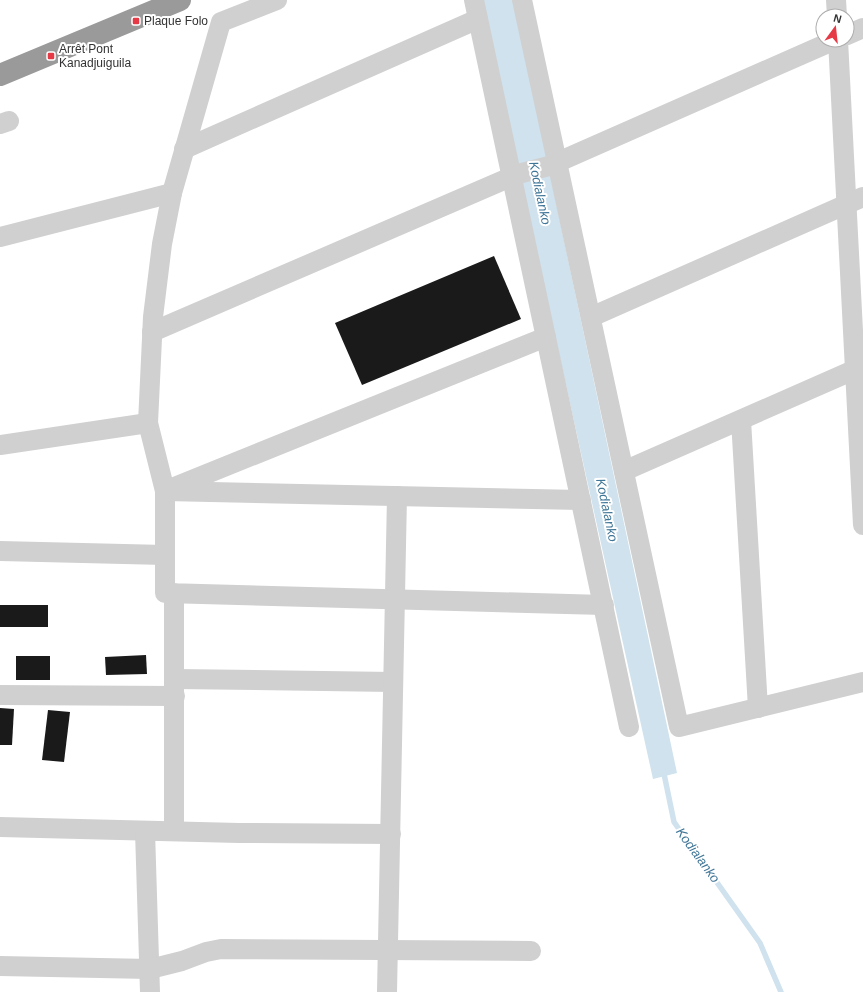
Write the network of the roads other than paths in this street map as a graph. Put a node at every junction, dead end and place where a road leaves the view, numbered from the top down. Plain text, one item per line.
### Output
1 (180, 0) edge
2 (277, 0) edge
3 (524, 1) edge
4 (476, 9) edge
5 (817, 48) edge
6 (839, 48) edge
7 (0, 75) edge
8 (184, 149) junction
9 (553, 164) junction
10 (515, 176) junction
11 (172, 193) junction
12 (855, 201) edge
13 (0, 237) edge
14 (591, 316) junction
15 (152, 332) junction
16 (546, 337) junction
17 (859, 368) edge
18 (741, 420) junction
19 (148, 423) junction
20 (0, 445) edge
21 (624, 471) junction
22 (165, 491) junction
23 (397, 496) junction
24 (581, 500) junction
25 (863, 525) edge
26 (0, 551) edge
27 (165, 555) junction
28 (174, 593) junction
29 (395, 599) junction
30 (604, 606) junction
31 (393, 682) junction
32 (863, 682) edge
33 (175, 687) junction
34 (0, 695) edge
35 (758, 708) junction
36 (629, 727) dead end
37 (0, 828) edge
38 (145, 831) junction
39 (174, 831) junction
40 (391, 834) junction
41 (388, 950) junction
42 (531, 951) dead end
43 (0, 966) edge
44 (150, 969) junction
45 (150, 992) edge
46 (387, 992) edge

1 - 7 highway
2 - 8 street
3 - 9 street
4 - 8 street
4 - 10 street
5 - 9 street
6 - 12 street
8 - 11 street
9 - 10 street
9 - 14 street
10 - 15 street
10 - 16 street
11 - 13 street
11 - 15 street
12 - 14 street
12 - 17 street
14 - 21 street
15 - 19 street
16 - 22 street
16 - 24 street
17 - 18 street
17 - 25 street
18 - 21 street
18 - 35 street
19 - 20 street
19 - 22 street
21 - 35 street
22 - 23 street
22 - 27 street
23 - 24 street
23 - 29 street
24 - 30 street
26 - 27 street
27 - 28 street
28 - 29 street
28 - 33 street
29 - 30 street
29 - 31 street
30 - 36 street
31 - 33 street
31 - 40 street
32 - 35 street
33 - 34 street
33 - 39 street
37 - 38 street
38 - 39 street
38 - 44 street
39 - 40 street
40 - 41 street
41 - 42 street
41 - 44 street
41 - 46 street
43 - 44 street
44 - 45 street

